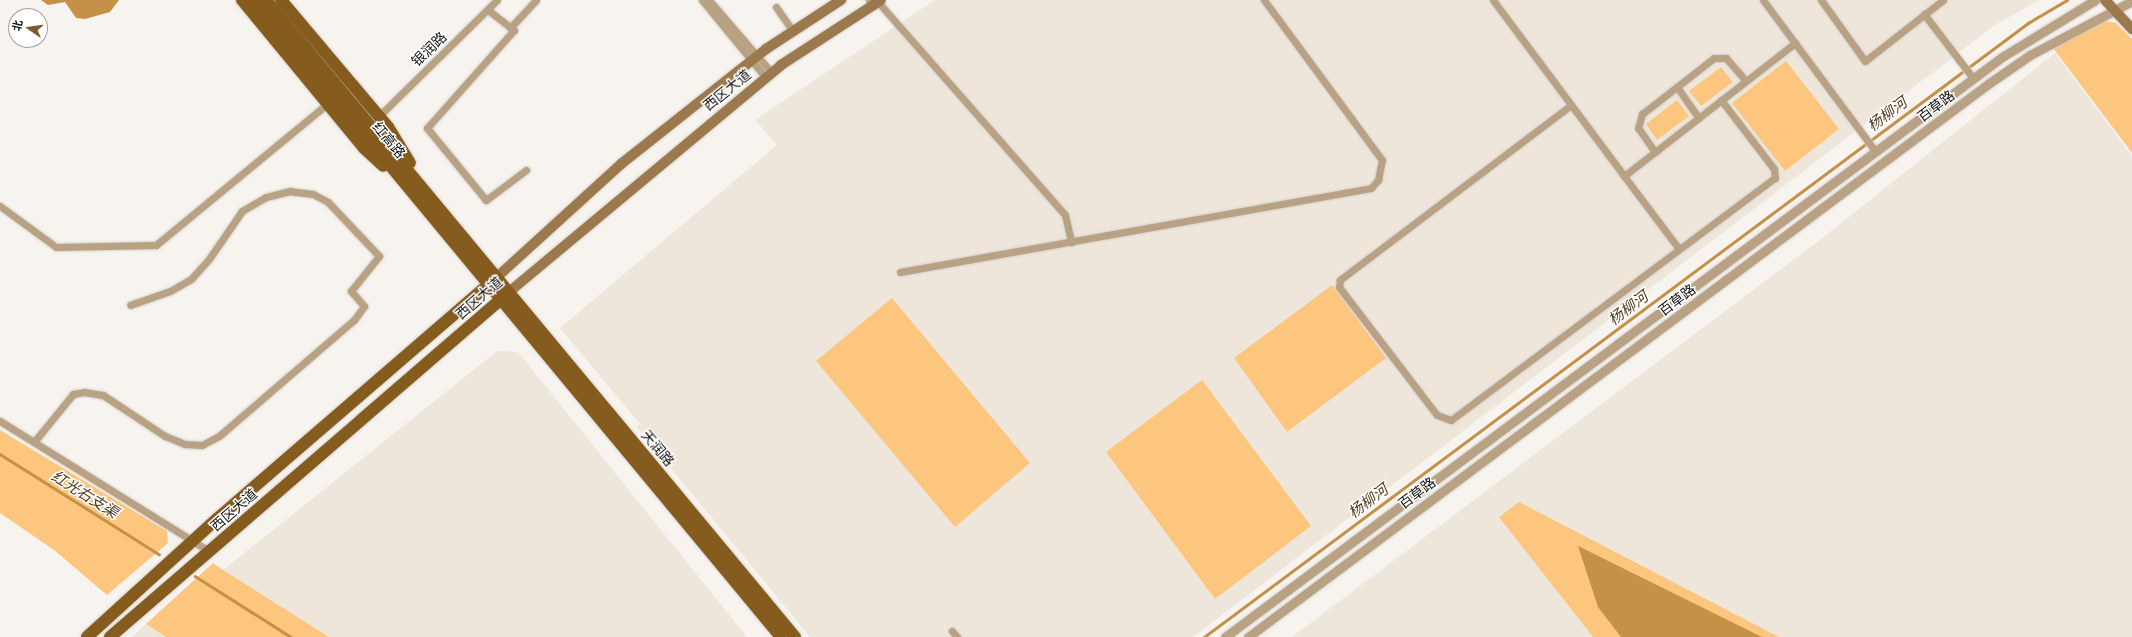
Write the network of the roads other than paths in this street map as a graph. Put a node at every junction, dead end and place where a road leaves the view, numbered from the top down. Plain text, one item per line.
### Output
1 (242, 0) edge
2 (253, 0) edge
3 (266, 0) edge
4 (281, 0) edge
5 (497, 0) edge
6 (536, 0) edge
7 (702, 0) edge
8 (709, 0) edge
9 (841, 0) edge
10 (1264, 0) edge
11 (1493, 0) edge
12 (1763, 0) edge
13 (1821, 0) edge
14 (1942, 0) edge
15 (2095, 0) edge
16 (2105, 0) edge
17 (876, 1) edge
18 (2132, 1) edge
19 (776, 6) dead end
20 (488, 10) junction
21 (2113, 10) junction
22 (1924, 14) junction
23 (510, 28) junction
24 (2132, 29) edge
25 (793, 31) junction
26 (1795, 43) junction
27 (754, 58) junction
28 (1968, 72) junction
29 (769, 75) junction
30 (1746, 81) junction
31 (1677, 87) junction
32 (1721, 100) junction
33 (327, 104) junction
34 (1571, 105) junction
35 (379, 116) junction
36 (1699, 118) junction
37 (1871, 145) junction
38 (1655, 152) junction
39 (526, 170) dead end
40 (1624, 176) junction
41 (424, 198) junction
42 (0, 206) edge
43 (1071, 242) junction
44 (1679, 249) junction
45 (900, 272) dead end
46 (493, 281) junction
47 (505, 295) junction
48 (130, 305) dead end
49 (0, 421) edge
50 (34, 442) junction
51 (194, 540) junction
52 (209, 551) junction
53 (87, 637) edge
54 (110, 637) edge
55 (781, 637) edge
56 (795, 637) edge
57 (1225, 637) edge
58 (1248, 637) edge

1 - 33 main road
2 - 41 main road, 红高路
3 - 41 main road, 红高路
4 - 35 main road
5 - 20 street, 银润路
6 - 23 street
7 - 27 street
8 - 27 street
9 - 25 main road, 西区大道
10 - 43 street
11 - 34 street
12 - 26 street
13 - 22 street
14 - 22 street
15 - 28 street, 百草路
16 - 21 main road
17 - 29 main road, 西区大道
17 - 43 street
18 - 21 street, 百草路
19 - 25 street
20 - 23 street
20 - 35 street, 银润路
21 - 24 main road
21 - 58 street, 百草路
22 - 28 street
23 - 39 street
25 - 27 main road, 西区大道
26 - 30 street
26 - 37 street
27 - 29 street
27 - 46 main road, 西区大道
28 - 37 street, 百草路
29 - 47 main road, 西区大道
30 - 31 street
30 - 32 street
31 - 36 street
31 - 38 street
32 - 36 street
32 - 44 street
33 - 41 main road
33 - 42 street
34 - 40 street
34 - 44 street
35 - 41 main road
36 - 38 street
37 - 57 street, 百草路
38 - 40 street
40 - 44 street
41 - 46 main road, 红高路
43 - 45 street
46 - 47 main road, 红高路
46 - 51 main road, 西区大道
47 - 52 main road, 西区大道
47 - 55 main road, 天润路
47 - 56 main road, 天润路
48 - 50 street
49 - 50 street
50 - 51 street
51 - 52 street
51 - 53 main road, 西区大道
52 - 54 main road, 西区大道

